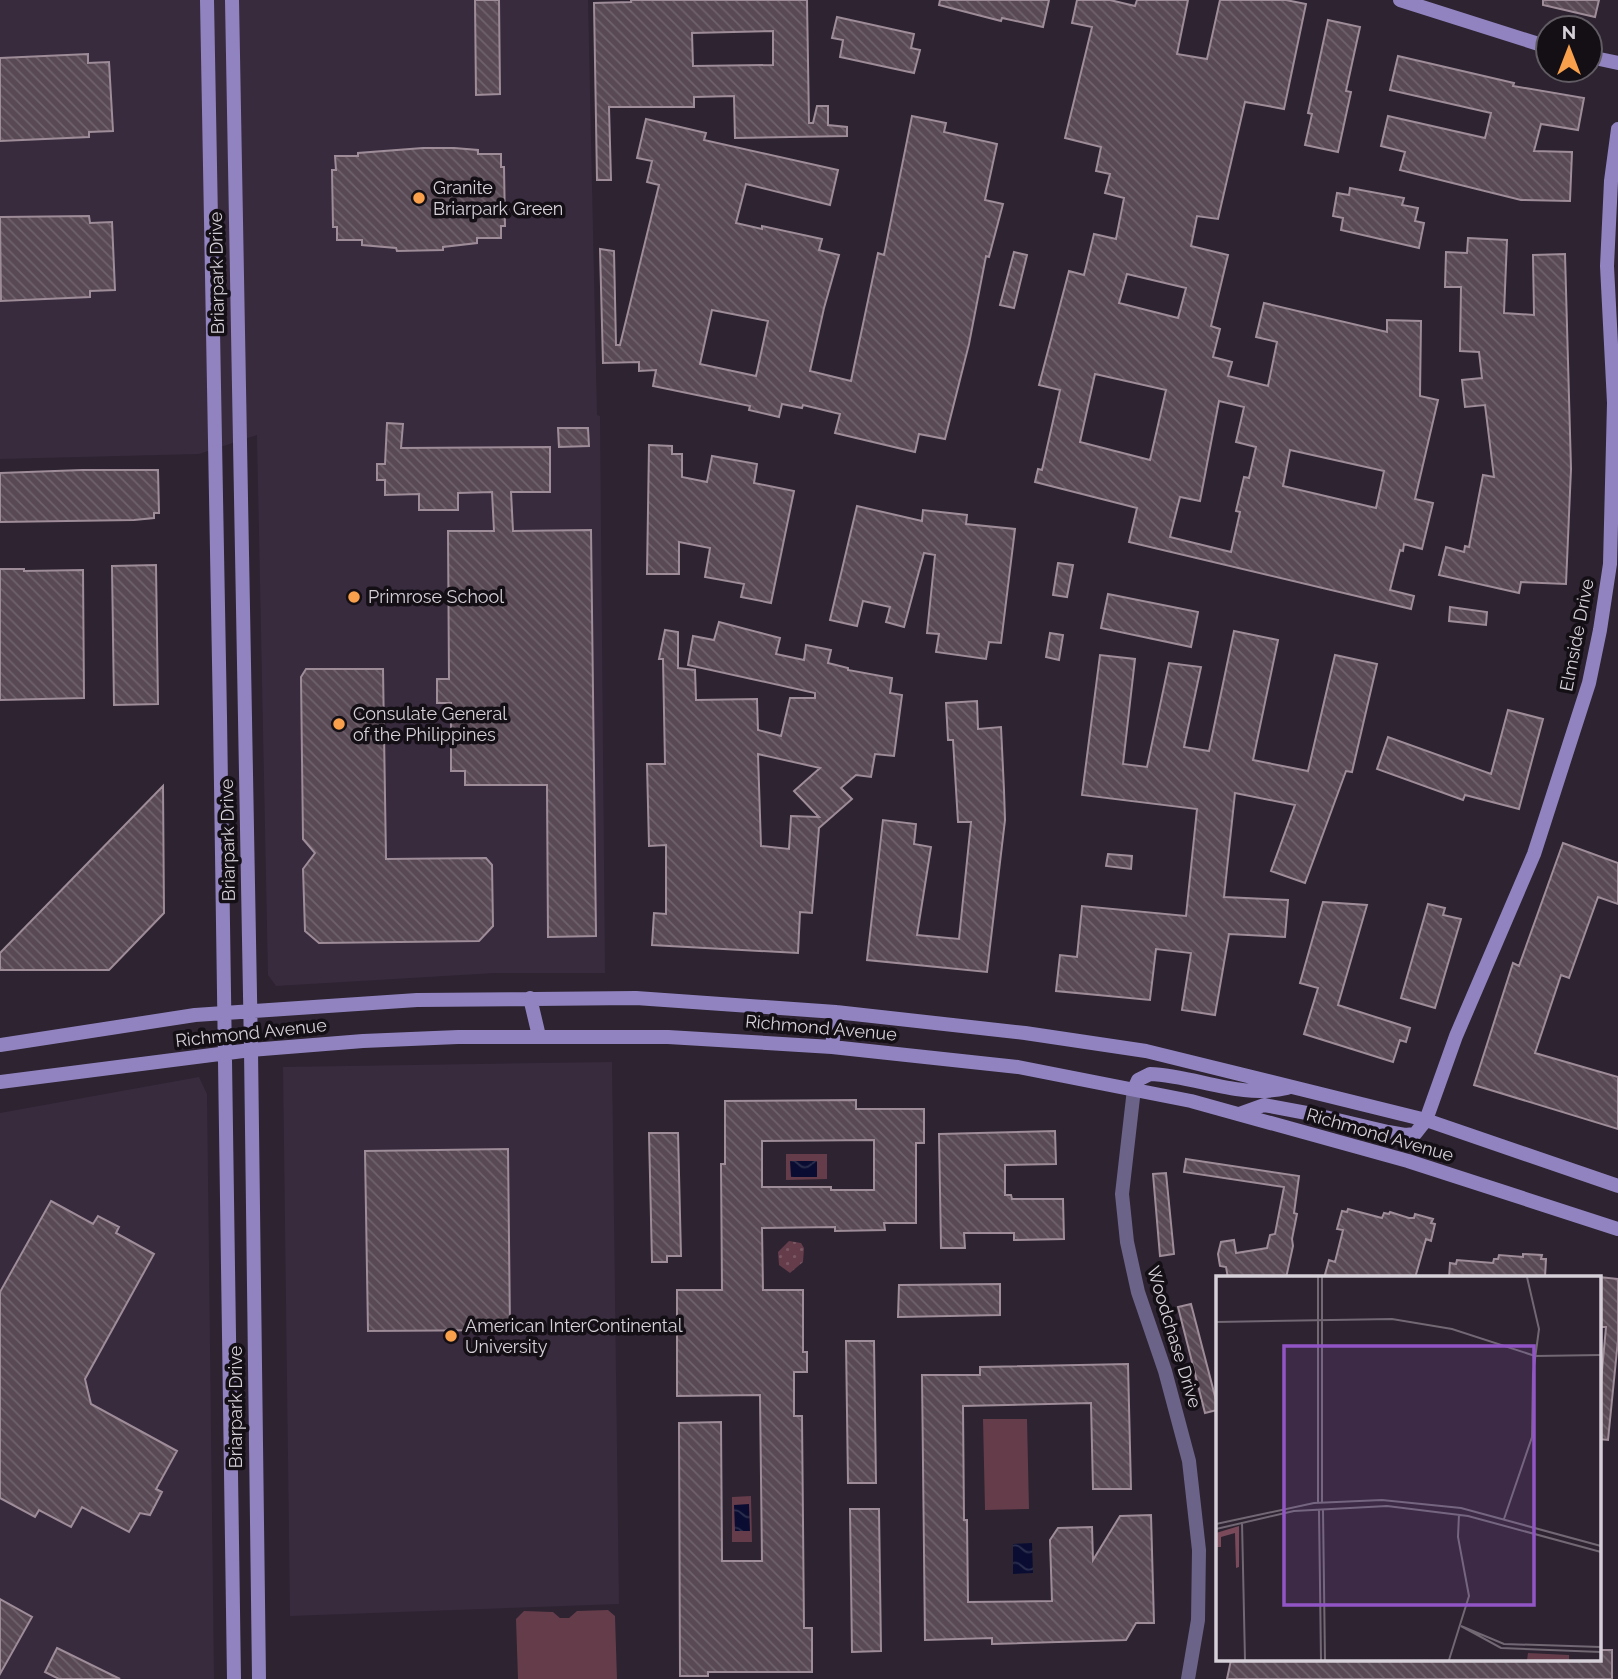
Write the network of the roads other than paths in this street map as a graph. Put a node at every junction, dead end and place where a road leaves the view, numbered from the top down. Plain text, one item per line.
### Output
1 (207, 0) edge
2 (232, 0) edge
3 (1400, 0) edge
4 (1534, 43) edge
5 (1618, 129) edge
6 (530, 998) junction
7 (250, 1011) junction
8 (836, 1012) junction
9 (225, 1013) junction
10 (539, 1036) junction
11 (0, 1045) edge
12 (832, 1047) junction
13 (251, 1050) junction
14 (225, 1054) junction
15 (0, 1082) edge
16 (1291, 1087) junction
17 (1134, 1089) junction
18 (1239, 1114) junction
19 (1426, 1120) junction
20 (1618, 1186) edge
21 (1618, 1229) edge
22 (234, 1679) edge
23 (259, 1679) edge
24 (1188, 1679) edge

1 - 9 street, Briarpark Drive
2 - 7 street, Briarpark Drive
3 - 4 street
5 - 19 street, Elmside Drive
6 - 7 street, Richmond Avenue
6 - 8 street, Richmond Avenue
6 - 10 street
7 - 9 street, Richmond Avenue
7 - 13 street, Briarpark Drive
8 - 12 street
8 - 16 street, Richmond Avenue
9 - 11 street, Richmond Avenue
9 - 14 street, Briarpark Drive
10 - 12 street, Richmond Avenue
10 - 13 street, Richmond Avenue
12 - 17 street, Richmond Avenue
13 - 14 street, Richmond Avenue
13 - 23 street, Briarpark Drive
14 - 15 street, Richmond Avenue
14 - 22 street, Briarpark Drive
16 - 17 street
16 - 19 street, Richmond Avenue
17 - 18 street, Richmond Avenue
17 - 24 street, Woodchase Drive
18 - 19 street
18 - 21 street, Richmond Avenue
19 - 20 street, Richmond Avenue

